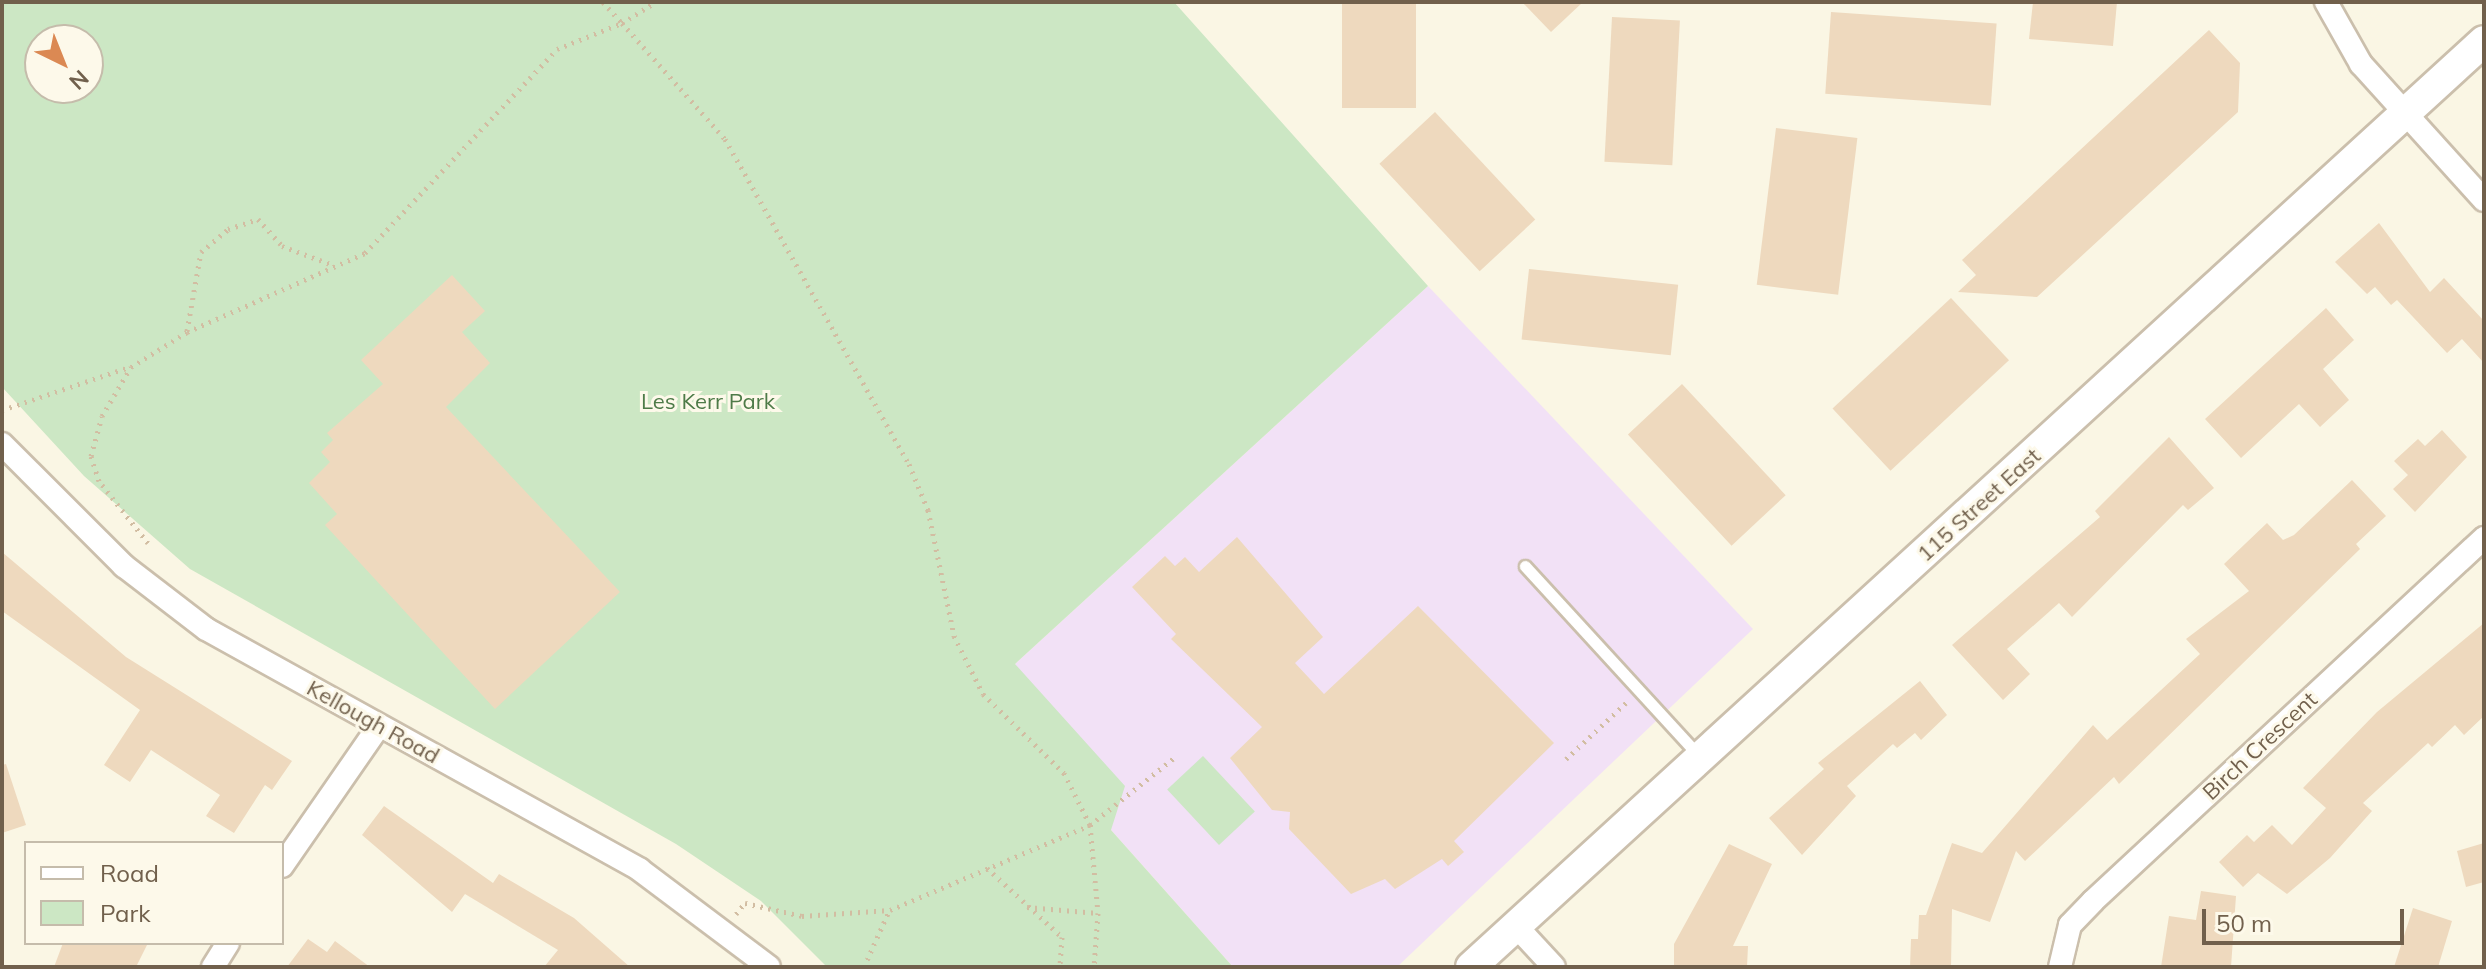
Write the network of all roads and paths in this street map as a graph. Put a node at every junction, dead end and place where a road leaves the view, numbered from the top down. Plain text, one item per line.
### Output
1 (603, 2) edge
2 (655, 2) edge
3 (2326, 2) edge
4 (622, 23) junction
5 (2484, 41) edge
6 (2405, 114) junction
7 (2484, 200) edge
8 (333, 265) junction
9 (187, 332) junction
10 (131, 367) junction
11 (2, 410) edge
12 (2, 444) edge
13 (2484, 538) edge
14 (148, 543) dead end
15 (1525, 566) dead end
16 (1639, 691) junction
17 (379, 726) junction
18 (1174, 758) dead end
19 (1566, 759) dead end
20 (1703, 760) junction
21 (1090, 825) junction
22 (284, 863) edge
23 (987, 868) junction
24 (745, 903) dead end
25 (1026, 907) junction
26 (890, 910) junction
27 (1098, 913) junction
28 (1517, 927) junction
29 (227, 945) edge
30 (213, 967) edge
31 (769, 967) edge
32 (864, 967) edge
33 (1060, 967) edge
34 (1094, 967) edge
35 (1471, 967) edge
36 (1554, 967) edge
37 (2060, 967) edge

1 - 4 path
2 - 4 path
3 - 6 street
4 - 8 path
4 - 21 path
5 - 6 street, 115 Street East
6 - 7 street
6 - 20 street, 115 Street East
8 - 9 path
8 - 9 path
9 - 10 path
10 - 11 path
10 - 14 path
12 - 17 street, Kellough Road
13 - 37 street, Birch Crescent
15 - 16 lane
16 - 19 path
16 - 20 lane
17 - 22 street
17 - 31 street, Kellough Road
18 - 21 path
20 - 28 street, 115 Street East
21 - 23 path
21 - 27 path
23 - 25 path
23 - 26 path
24 - 26 path
25 - 27 path
25 - 33 path
26 - 32 path
27 - 34 path
28 - 35 street, 115 Street East
28 - 36 street
29 - 30 street

